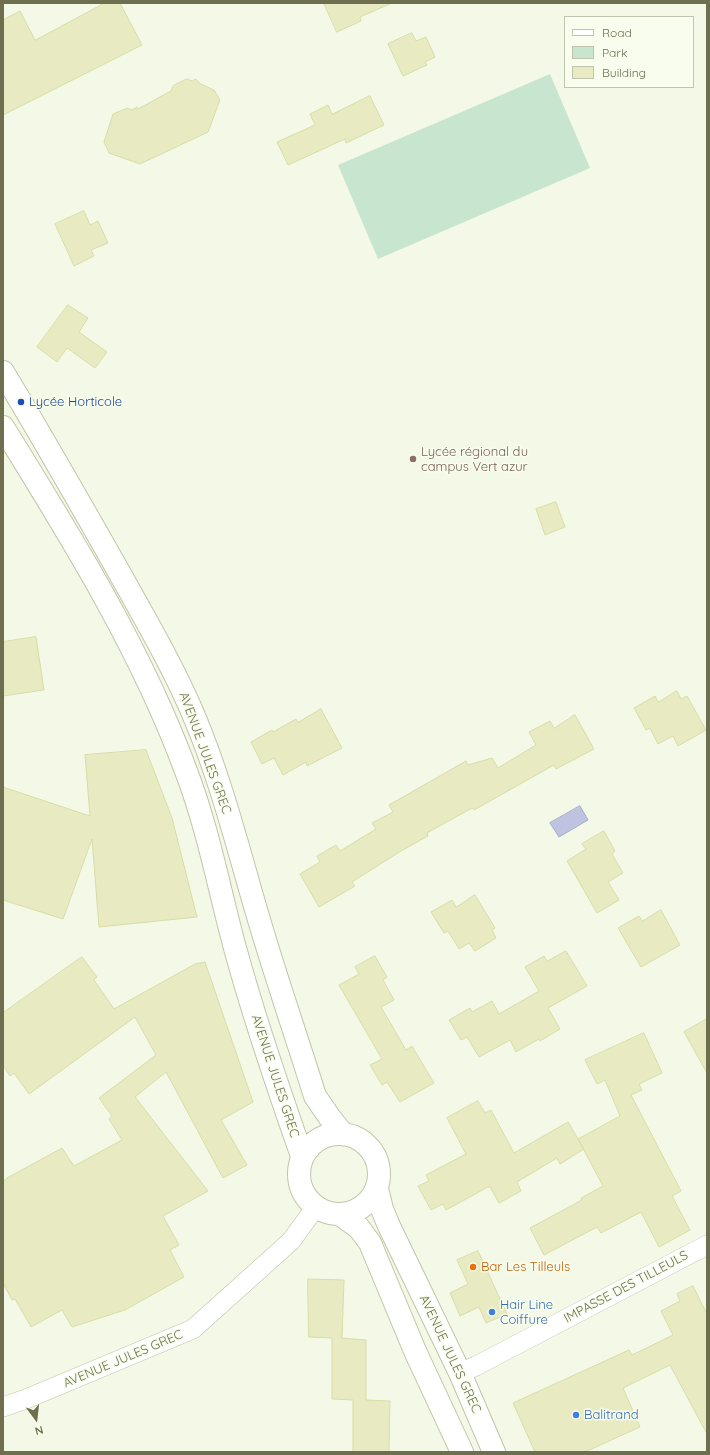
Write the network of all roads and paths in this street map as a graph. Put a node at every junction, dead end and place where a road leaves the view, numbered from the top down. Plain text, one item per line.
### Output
1 (3, 372) edge
2 (3, 427) edge
3 (343, 1134) junction
4 (302, 1156) junction
5 (377, 1189) junction
6 (315, 1208) junction
7 (341, 1215) junction
8 (707, 1245) edge
9 (460, 1373) junction
10 (3, 1407) edge
11 (462, 1452) edge
12 (494, 1452) edge

1 - 3 street, AVENUE JULES GREC
2 - 4 street, AVENUE JULES GREC
3 - 4 street
3 - 5 street
4 - 6 street
5 - 7 street
5 - 9 street, AVENUE JULES GREC
6 - 7 street
6 - 10 street, AVENUE JULES GREC
7 - 11 street
8 - 9 street, IMPASSE DES TILLEULS
9 - 12 street, AVENUE JULES GREC

